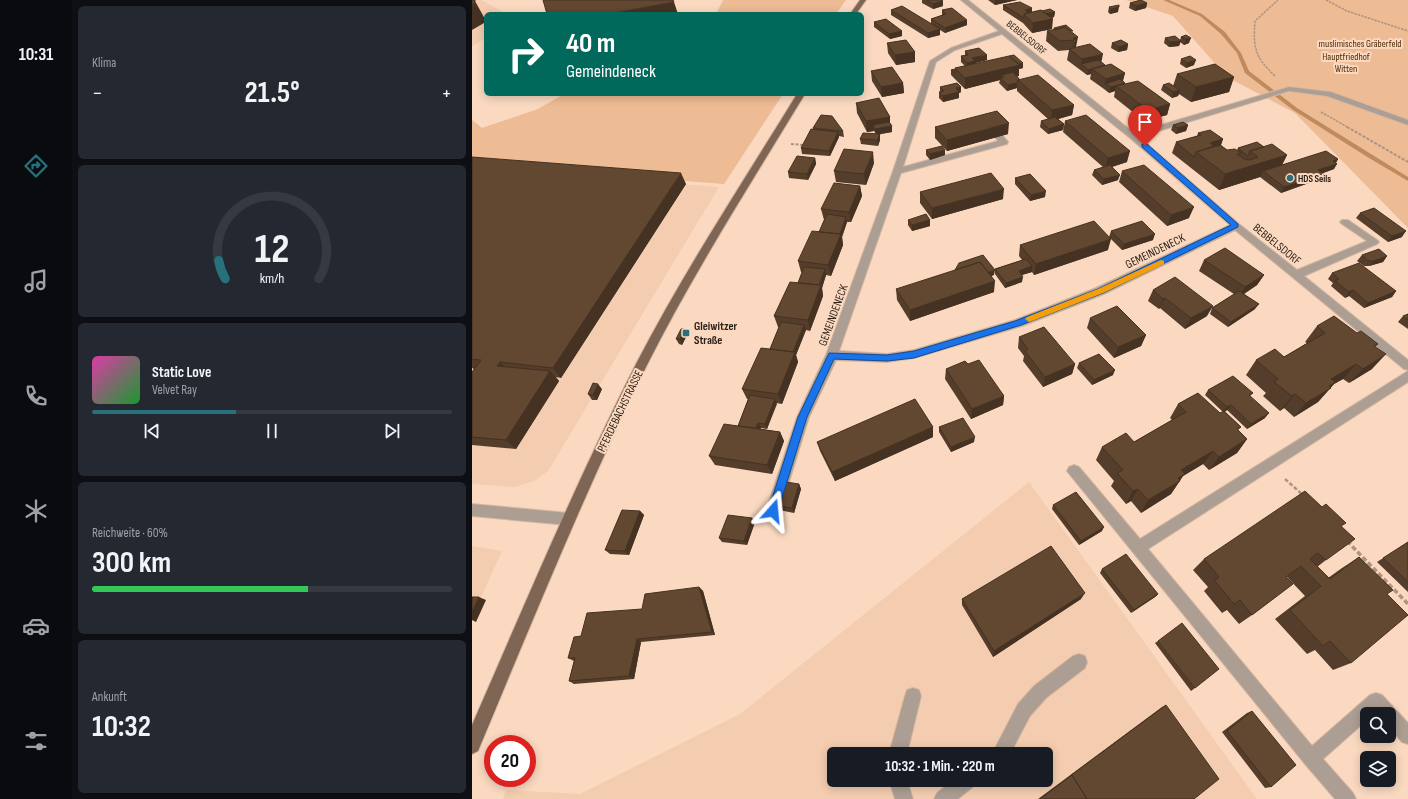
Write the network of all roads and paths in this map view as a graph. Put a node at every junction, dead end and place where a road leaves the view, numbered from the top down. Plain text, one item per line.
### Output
1 (863, 0) edge
2 (964, 0) edge
3 (1326, 0) edge
4 (854, 12) edge
5 (1408, 31) edge
6 (1002, 32) junction
7 (800, 96) edge
8 (1408, 123) edge
9 (999, 136) edge
10 (1133, 136) junction
11 (788, 144) dead end
12 (807, 145) edge
13 (897, 171) junction
14 (1346, 222) dead end
15 (1236, 226) junction
16 (1296, 275) junction
17 (832, 355) junction
18 (1408, 366) edge
19 (1408, 376) edge
20 (1269, 464) junction
21 (1074, 471) dead end
22 (1306, 498) edge
23 (472, 510) edge
24 (773, 511) dead end
25 (568, 519) junction
26 (1344, 538) edge
27 (1138, 548) junction
28 (1408, 604) edge
29 (1079, 662) dead end
30 (913, 696) dead end
31 (1369, 707) edge
32 (1382, 707) edge
33 (1360, 715) edge
34 (1396, 722) edge
35 (1408, 736) edge
36 (472, 745) edge
37 (900, 747) edge
38 (1005, 747) edge
39 (1311, 758) junction
40 (900, 787) edge
41 (959, 787) edge
42 (904, 799) edge
43 (943, 799) edge
44 (1347, 799) edge

1 - 4 main road
2 - 6 street, BEBBELSDORF
3 - 5 path
6 - 10 street, BEBBELSDORF
6 - 13 street, GEMEINDENECK
7 - 25 main road, PFERDEBACHSTRASSE
8 - 10 street
9 - 13 street
10 - 15 street, BEBBELSDORF
11 - 12 path
13 - 17 street, GEMEINDENECK
14 - 16 street
15 - 16 street, BEBBELSDORF
15 - 17 street, GEMEINDENECK
16 - 18 street, BEBBELSDORF
17 - 24 street
19 - 20 street
20 - 22 path
20 - 27 street
21 - 27 street
23 - 25 street
25 - 36 main road, PFERDEBACHSTRASSE
26 - 28 path
27 - 39 street
29 - 38 street
30 - 37 street
31 - 32 street
33 - 39 street
34 - 35 street
39 - 44 street
40 - 42 street
41 - 43 street

